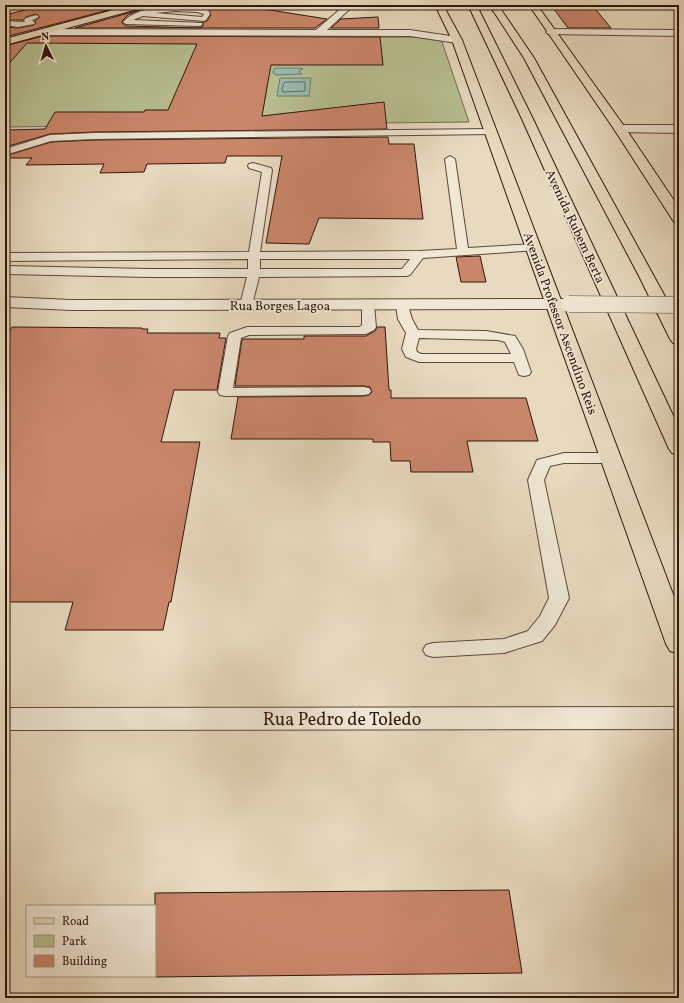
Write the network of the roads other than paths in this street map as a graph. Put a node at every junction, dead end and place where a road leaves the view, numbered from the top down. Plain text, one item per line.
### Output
1 (120, 5) edge
2 (350, 5) edge
3 (439, 5) edge
4 (471, 5) edge
5 (492, 5) edge
6 (522, 5) edge
7 (533, 5) edge
8 (140, 6) edge
9 (113, 7) edge
10 (36, 17) dead end
11 (545, 21) junction
12 (202, 22) junction
13 (5, 23) edge
14 (25, 24) junction
15 (40, 30) junction
16 (552, 32) junction
17 (193, 33) junction
18 (318, 33) junction
19 (679, 33) edge
20 (475, 34) dead end
21 (5, 35) edge
22 (489, 38) junction
23 (457, 40) junction
24 (5, 42) edge
25 (620, 129) junction
26 (679, 129) edge
27 (491, 132) junction
28 (5, 152) edge
29 (450, 159) dead end
30 (253, 166) dead end
31 (679, 219) edge
32 (534, 248) junction
33 (463, 252) junction
34 (254, 255) junction
35 (419, 255) junction
36 (5, 257) edge
37 (5, 270) edge
38 (254, 273) junction
39 (5, 302) edge
40 (562, 304) junction
41 (246, 305) junction
42 (368, 305) junction
43 (402, 305) junction
44 (679, 305) edge
45 (413, 333) junction
46 (679, 339) edge
47 (519, 358) junction
48 (524, 372) dead end
49 (364, 391) dead end
50 (679, 449) edge
51 (610, 458) junction
52 (679, 644) edge
53 (433, 650) dead end
54 (679, 718) edge
55 (5, 719) edge

1 - 9 main road
2 - 18 street
3 - 23 main road, Avenida Professor Ascendino Reis
4 - 22 main road, Avenida Rubem Berta
5 - 46 main road
6 - 11 main road
7 - 11 main road
8 - 15 main road
9 - 15 main road
10 - 14 lane
11 - 16 main road
12 - 12 lane
12 - 17 lane
13 - 14 lane
14 - 15 lane
15 - 17 street
15 - 21 main road
15 - 24 main road
16 - 19 street
16 - 25 main road
17 - 18 street
18 - 23 street
20 - 22 main road
22 - 50 main road, Avenida Rubem Berta
23 - 27 main road, Avenida Professor Ascendino Reis
25 - 26 street
25 - 31 main road
27 - 28 lane
27 - 32 main road, Avenida Professor Ascendino Reis
29 - 33 lane
30 - 34 lane
32 - 33 lane
32 - 40 main road, Avenida Professor Ascendino Reis
33 - 35 lane
34 - 35 lane
34 - 36 lane
34 - 38 lane
35 - 38 lane
37 - 38 lane
38 - 41 lane
39 - 41 street, Rua Borges Lagoa
40 - 43 street, Rua Borges Lagoa
40 - 44 street, Rua Borges Lagoa, bridge
40 - 51 main road, Avenida Professor Ascendino Reis
41 - 42 street, Rua Borges Lagoa
42 - 43 street, Rua Borges Lagoa
42 - 49 lane
43 - 45 lane
45 - 47 lane
45 - 47 lane
47 - 48 lane
51 - 52 main road, Avenida Professor Ascendino Reis
51 - 53 lane
54 - 55 street, Rua Pedro de Toledo

